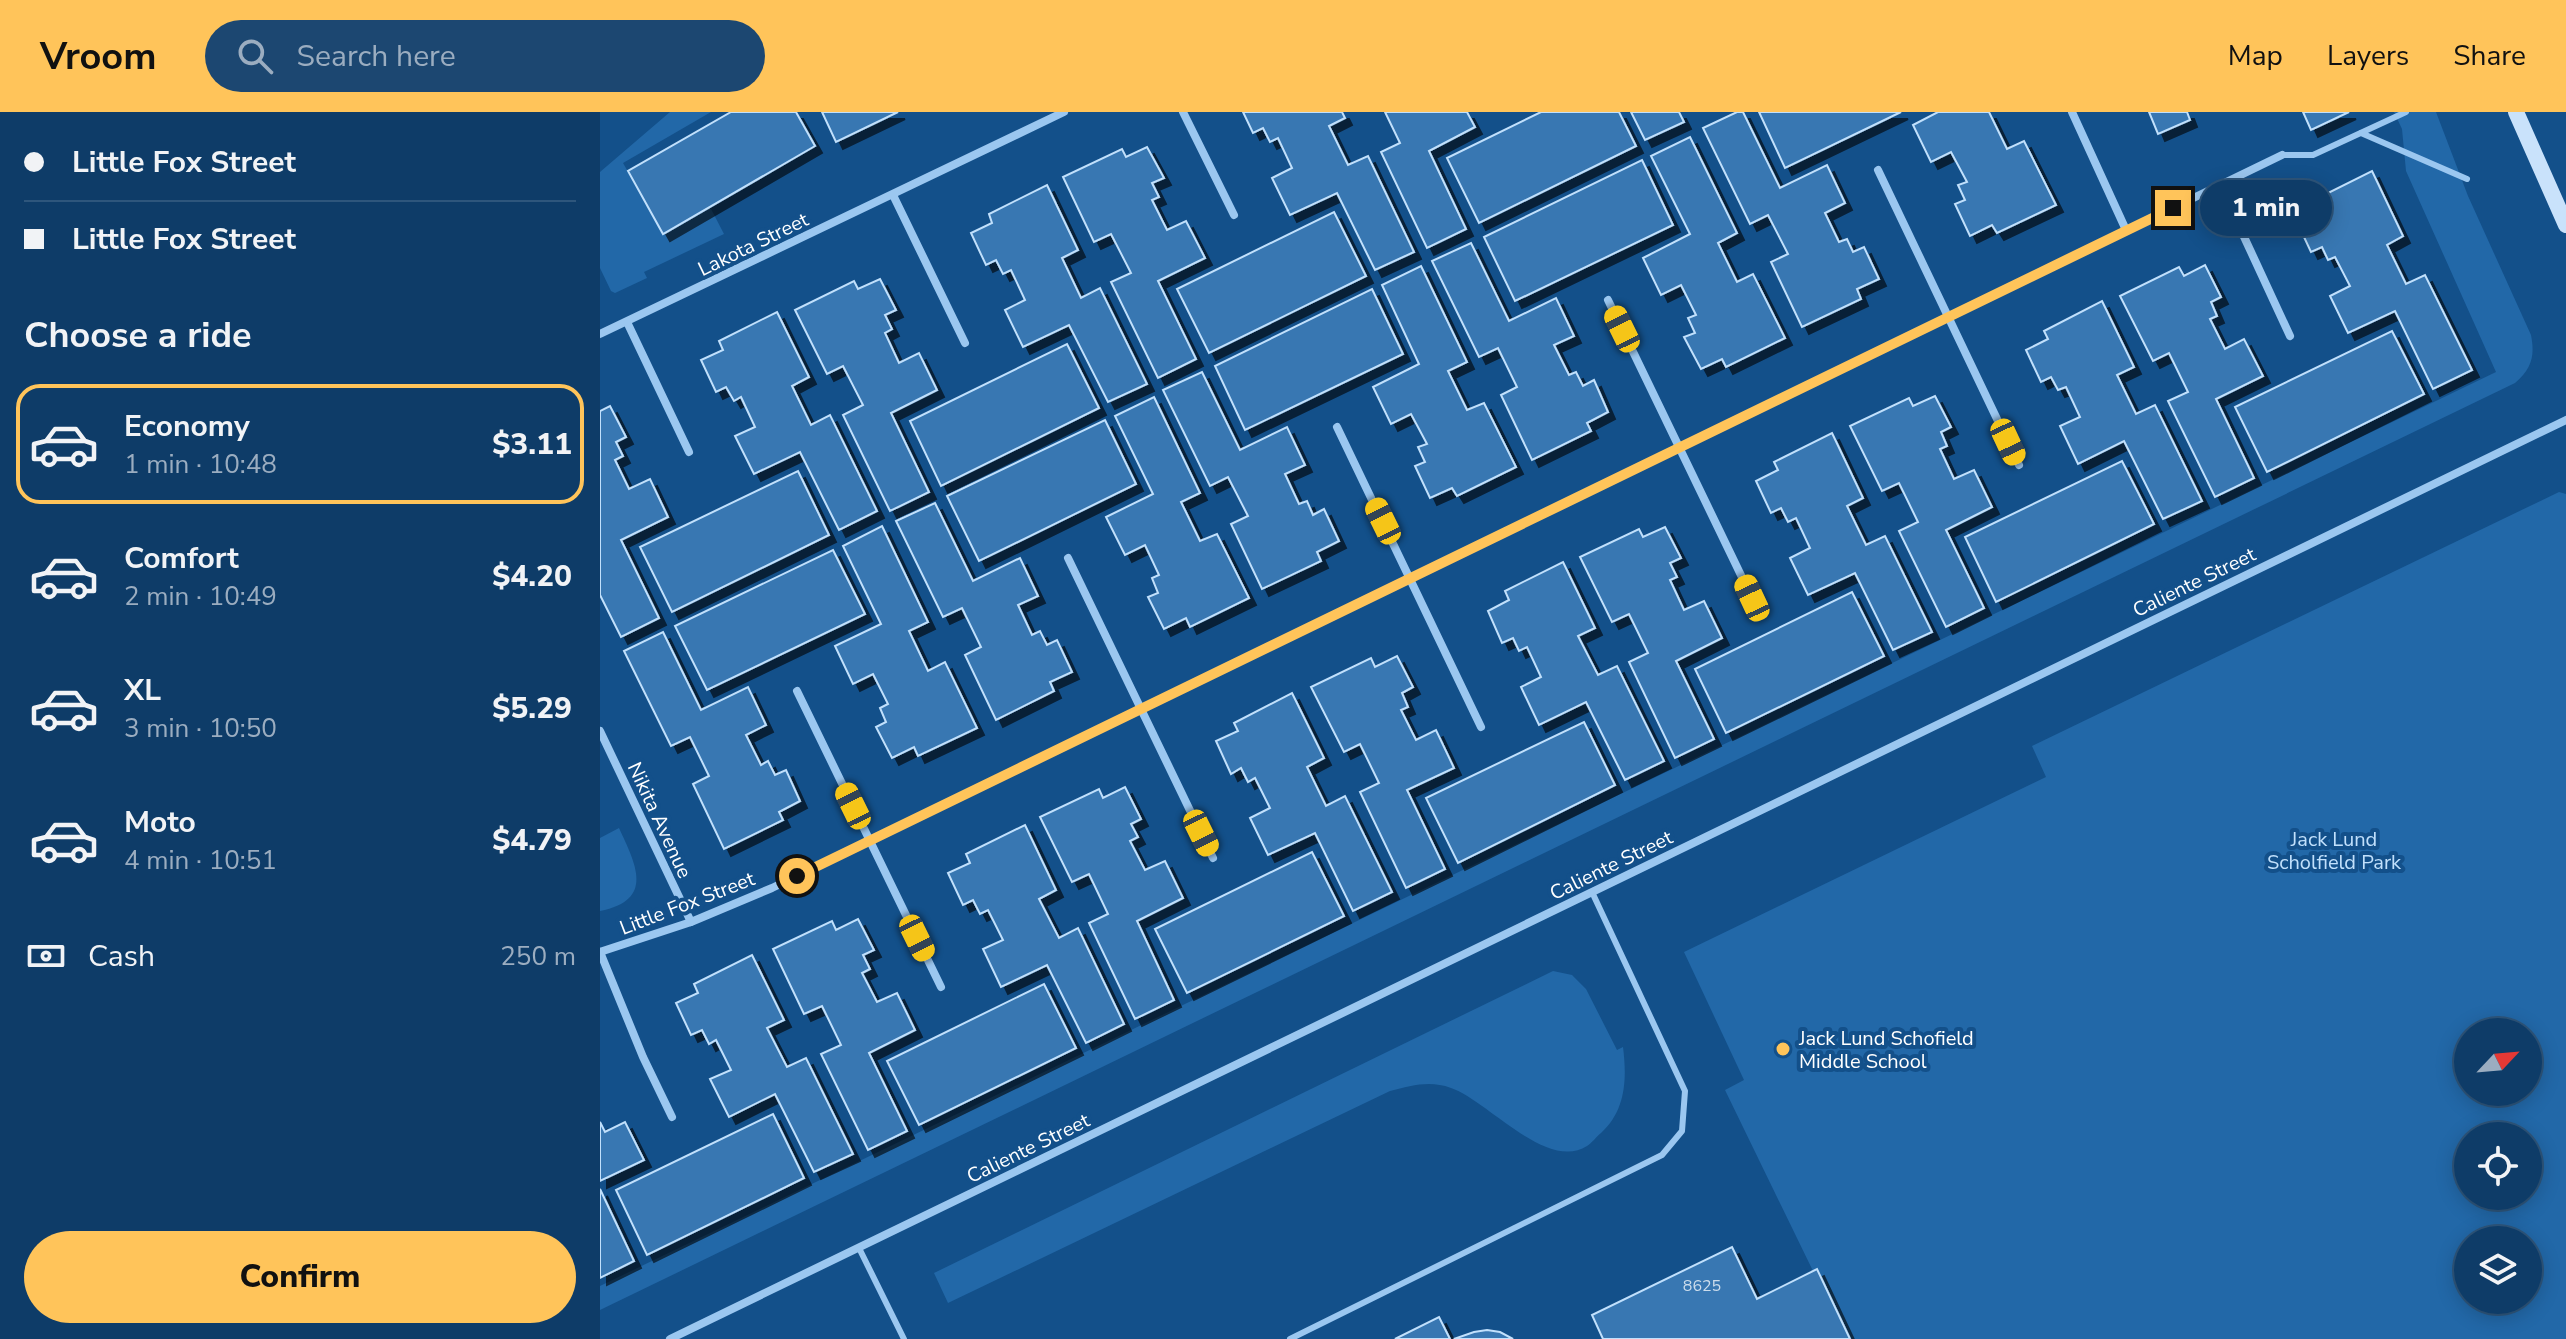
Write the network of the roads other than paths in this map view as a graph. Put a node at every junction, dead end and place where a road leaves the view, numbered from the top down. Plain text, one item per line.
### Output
1 (1064, 112) edge
2 (1183, 112) edge
3 (2072, 112) edge
4 (2406, 112) edge
5 (2516, 112) edge
6 (2361, 133) junction
7 (2282, 155) joint
8 (1878, 170) dead end
9 (2467, 179) dead end
10 (2220, 185) junction
11 (893, 195) junction
12 (1234, 215) dead end
13 (2566, 225) edge
14 (2126, 230) junction
15 (1608, 300) dead end
16 (1948, 316) junction
17 (627, 322) junction
18 (600, 334) edge
19 (2290, 336) dead end
20 (965, 343) dead end
21 (2566, 420) edge
22 (1337, 427) dead end
23 (1679, 447) junction
24 (689, 452) dead end
25 (2019, 465) dead end
26 (1068, 558) dead end
27 (1410, 578) junction
28 (1752, 598) dead end
29 (797, 691) dead end
30 (1141, 709) junction
31 (1481, 727) dead end
32 (600, 731) edge
33 (870, 841) junction
34 (1213, 858) dead end
35 (1592, 892) junction
36 (691, 922) junction
37 (600, 952) edge
38 (941, 987) dead end
39 (672, 1117) dead end
40 (859, 1248) junction
41 (670, 1339) edge
42 (904, 1339) edge
43 (1290, 1339) edge

1 - 11 street, Lakota Street
2 - 12 street
3 - 14 street
4 - 6 lane
5 - 13 main road
6 - 7 lane
6 - 9 lane
7 - 10 street, Little Fox Street
8 - 16 street
10 - 14 street, Little Fox Street
10 - 19 street
11 - 17 street, Lakota Street
11 - 20 street
14 - 16 street, Little Fox Street
15 - 23 street
16 - 23 street, Little Fox Street
16 - 25 street
17 - 18 street, Lakota Street
17 - 24 street
21 - 35 street, Caliente Street
22 - 27 street
23 - 27 street, Little Fox Street
23 - 28 street
26 - 30 street
27 - 30 street, Little Fox Street
27 - 31 street
29 - 33 street
30 - 33 street, Little Fox Street
30 - 34 street
32 - 36 street, Nikita Avenue
33 - 36 street, Little Fox Street
33 - 38 street
35 - 40 street, Caliente Street
35 - 43 lane
36 - 37 street, Little Fox Street
37 - 39 street, Little Fox Street
40 - 41 street, Caliente Street
40 - 42 lane

